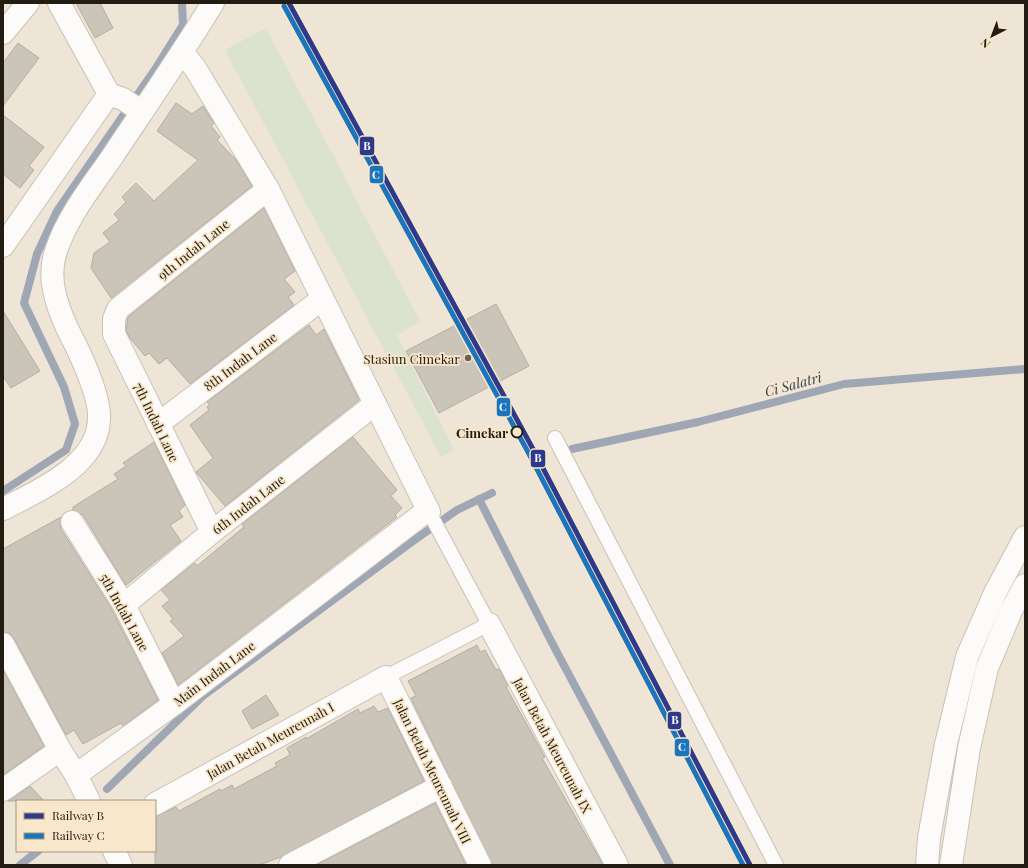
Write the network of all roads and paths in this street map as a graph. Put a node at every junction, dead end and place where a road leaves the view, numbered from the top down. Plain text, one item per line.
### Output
1 (28, 3) edge
2 (59, 3) edge
3 (213, 3) edge
4 (3, 32) edge
5 (182, 52) junction
6 (129, 104) junction
7 (268, 189) junction
8 (3, 246) edge
9 (322, 299) junction
10 (118, 309) joint
11 (374, 404) junction
12 (158, 424) junction
13 (555, 438) dead end
14 (3, 509) edge
15 (428, 511) junction
16 (72, 522) dead end
17 (212, 532) junction
18 (1025, 537) edge
19 (1025, 585) edge
20 (124, 605) junction
21 (489, 624) junction
22 (3, 644) edge
23 (386, 677) junction
24 (174, 704) junction
25 (60, 750) junction
26 (76, 775) junction
27 (441, 786) junction
28 (3, 790) edge
29 (88, 800) edge
30 (156, 803) edge
31 (114, 852) edge
32 (121, 865) edge
33 (290, 865) edge
34 (480, 865) edge
35 (617, 865) edge
36 (776, 865) edge
37 (927, 865) edge
38 (951, 865) edge

1 - 4 street
2 - 6 street
3 - 5 street
5 - 6 street
5 - 7 street
6 - 8 street
6 - 14 street
7 - 9 street
7 - 10 street, 9th Indah Lane
9 - 11 street
9 - 12 street, 8th Indah Lane
10 - 12 street, 7th Indah Lane
11 - 15 street
11 - 17 street, 6th Indah Lane
12 - 17 street, 7th Indah Lane
13 - 36 lane
15 - 21 lane
15 - 24 street, Main Indah Lane
16 - 20 street, 5th Indah Lane
17 - 20 street, 6th Indah Lane
18 - 37 street
19 - 38 street
20 - 24 street, 5th Indah Lane
21 - 23 lane
21 - 35 street, Jalan Betah Meureunah IX
22 - 25 street
23 - 27 street, Jalan Betah Meureunah VIII
23 - 30 street, Jalan Betah Meureunah I
24 - 26 street, Main Indah Lane
25 - 26 street
25 - 28 street
26 - 29 street
27 - 33 street
27 - 34 street, Jalan Betah Meureunah VIII
31 - 32 street

